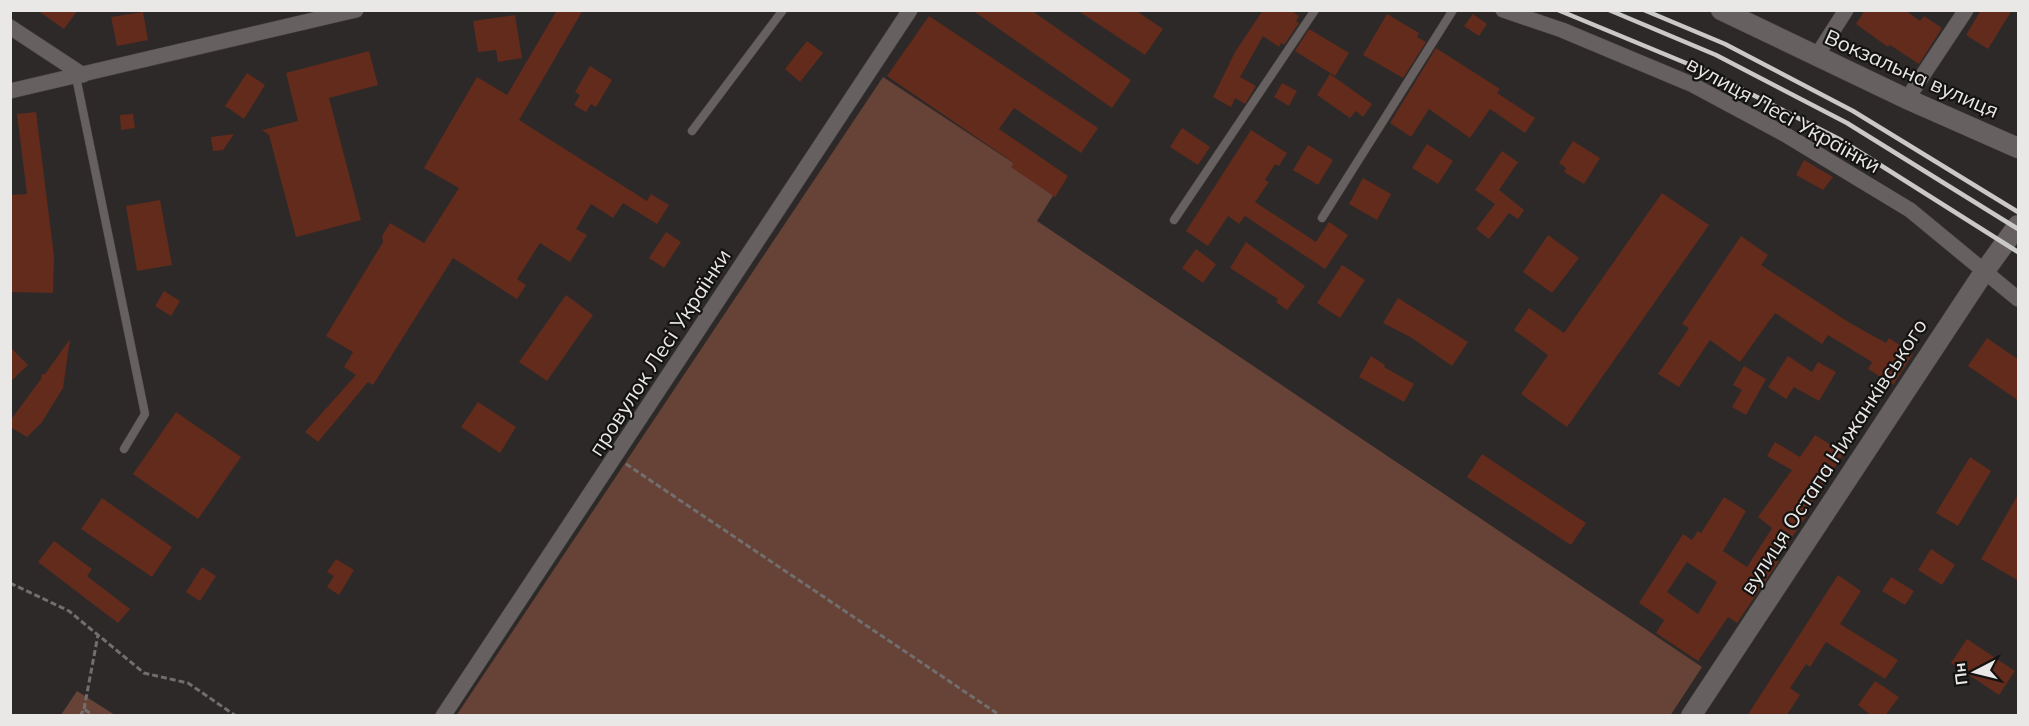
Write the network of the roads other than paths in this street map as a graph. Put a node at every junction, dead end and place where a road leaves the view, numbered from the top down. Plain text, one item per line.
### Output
1 (783, 10) edge
2 (910, 10) edge
3 (1315, 10) edge
4 (1453, 10) edge
5 (1503, 10) edge
6 (1721, 10) edge
7 (1846, 10) edge
8 (1966, 10) edge
9 (344, 12) edge
10 (10, 27) edge
11 (1816, 57) junction
12 (80, 76) junction
13 (10, 91) edge
14 (1907, 99) junction
15 (692, 130) dead end
16 (2019, 147) edge
17 (1322, 218) dead end
18 (1174, 220) dead end
19 (2019, 225) edge
20 (1984, 272) junction
21 (2019, 299) edge
22 (124, 449) dead end
23 (443, 716) edge
24 (1691, 716) edge

1 - 15 lane
2 - 23 street, провулок Лесі Українки
3 - 18 lane
4 - 17 lane
5 - 20 street, вулиця Лесі Українки
6 - 11 street, Вокзальна вулиця
7 - 11 street
8 - 14 street
9 - 12 street
10 - 12 street
11 - 14 street, Вокзальна вулиця
12 - 13 street
12 - 22 lane
14 - 16 street, Вокзальна вулиця
19 - 20 street, вулиця Остапа Нижанківського
20 - 21 street, вулиця Лесі Українки
20 - 24 street, вулиця Остапа Нижанківського

